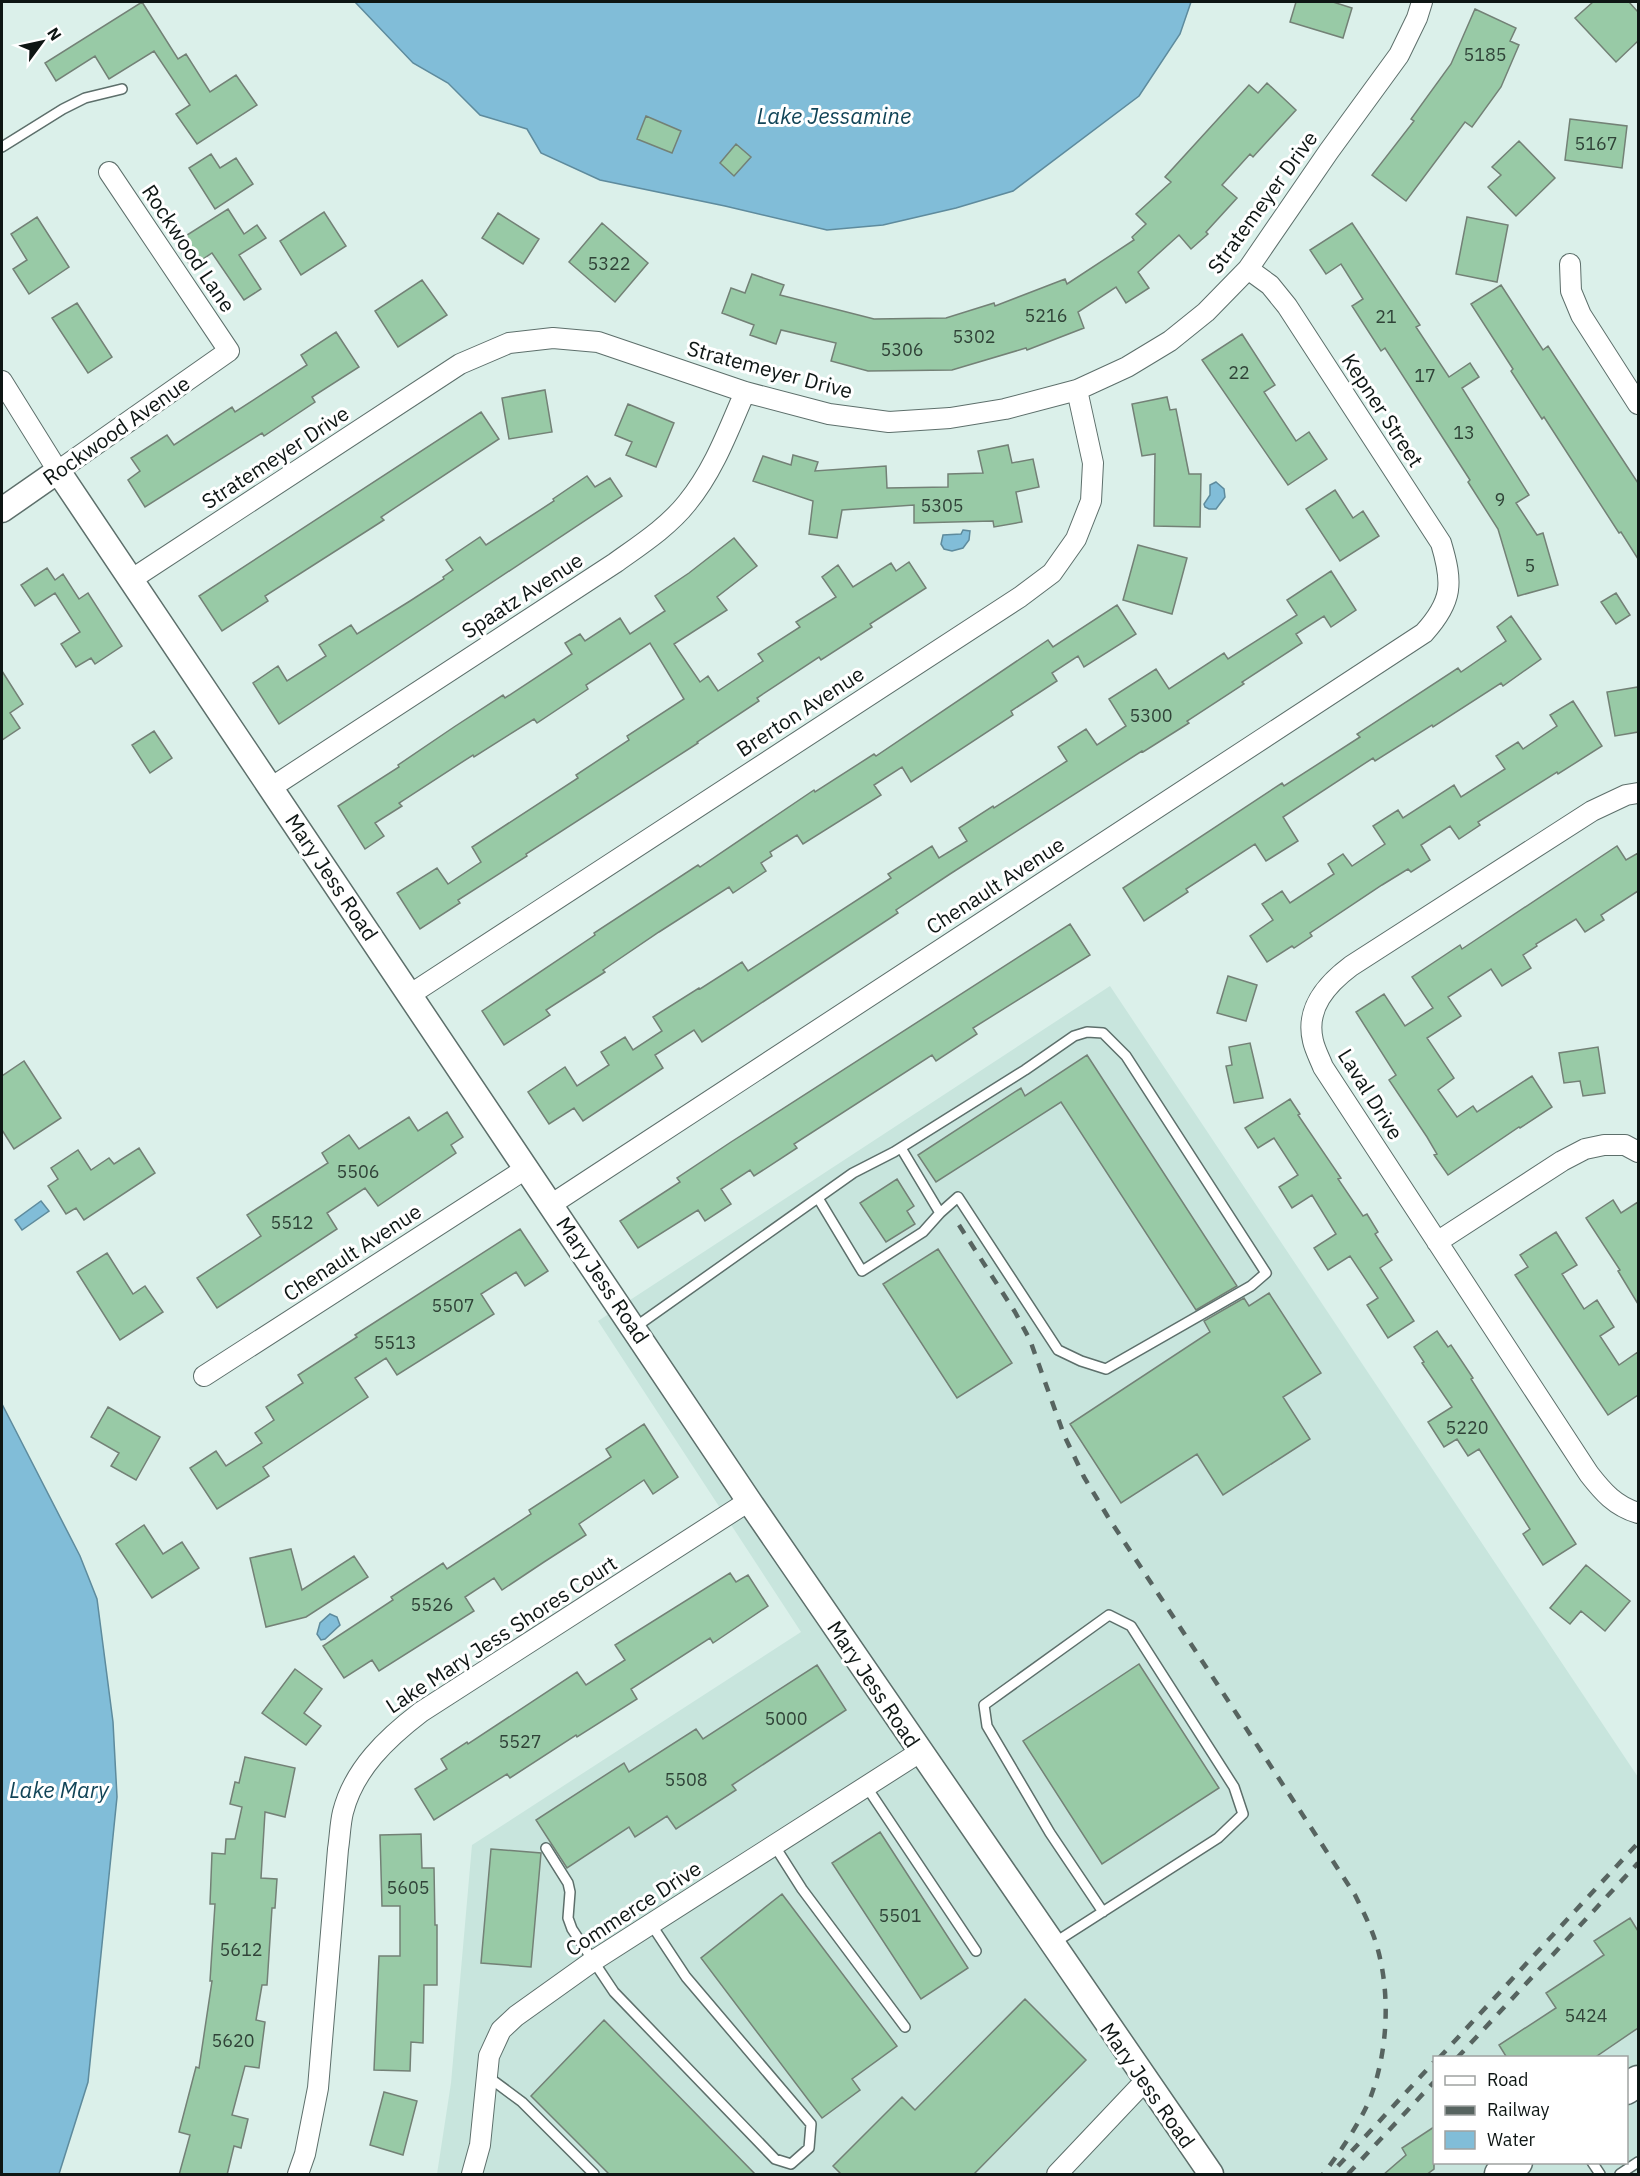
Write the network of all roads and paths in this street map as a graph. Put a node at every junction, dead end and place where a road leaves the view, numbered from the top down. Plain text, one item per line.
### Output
1 (1422, 2) edge
2 (122, 89) dead end
3 (2, 147) edge
4 (109, 172) dead end
5 (1570, 264) dead end
6 (1248, 269) junction
7 (230, 351) joint
8 (2, 381) edge
9 (1077, 390) junction
10 (745, 392) junction
11 (1638, 404) edge
12 (58, 471) junction
13 (2, 510) edge
14 (132, 579) junction
15 (1449, 592) joint
16 (272, 788) junction
17 (1638, 793) edge
18 (411, 994) junction
19 (901, 1148) junction
20 (1638, 1152) edge
21 (527, 1168) junction
22 (818, 1198) junction
23 (552, 1204) junction
24 (940, 1213) junction
25 (1437, 1242) junction
26 (634, 1328) junction
27 (204, 1376) dead end
28 (749, 1501) junction
29 (1638, 1512) edge
30 (920, 1752) junction
31 (866, 1786) junction
32 (774, 1845) junction
33 (546, 1848) dead end
34 (1103, 1912) junction
35 (651, 1924) junction
36 (1052, 1944) junction
37 (976, 1951) dead end
38 (593, 1961) junction
39 (905, 2027) dead end
40 (487, 2076) junction
41 (1145, 2081) junction
42 (1638, 2162) edge
43 (1516, 2164) edge
44 (298, 2175) edge
45 (472, 2175) edge
46 (594, 2175) edge
47 (1057, 2175) edge
48 (1211, 2175) edge
49 (1500, 2175) edge
50 (1620, 2175) edge

1 - 6 street, Stratemeyer Drive
2 - 3 lane
4 - 7 street, Rockwood Lane
5 - 11 street
6 - 9 street, Stratemeyer Drive
6 - 15 street, Kepner Street
7 - 12 street, Rockwood Avenue
8 - 12 street, Mary Jess Road
9 - 10 street, Stratemeyer Drive
9 - 18 street, Brerton Avenue
10 - 14 street, Stratemeyer Drive
10 - 16 street, Spaatz Avenue
12 - 13 street, Rockwood Avenue
12 - 14 street, Mary Jess Road
14 - 16 street, Mary Jess Road
15 - 23 street, Chenault Avenue
16 - 18 street, Mary Jess Road
17 - 25 street, Laval Drive
18 - 21 street, Mary Jess Road
19 - 22 lane
19 - 24 lane
19 - 24 lane
20 - 25 street
21 - 23 street, Mary Jess Road
21 - 27 street, Chenault Avenue
22 - 24 lane
22 - 26 lane
23 - 26 street, Mary Jess Road
25 - 29 street, Laval Drive
26 - 28 street, Mary Jess Road
28 - 30 street, Mary Jess Road
28 - 44 street, Lake Mary Jess Shores Court
30 - 31 street, Commerce Drive
30 - 36 street, Mary Jess Road
31 - 32 street, Commerce Drive
31 - 37 lane
32 - 35 street, Commerce Drive
32 - 39 lane
33 - 38 lane
34 - 34 lane
34 - 36 lane
35 - 38 street, Commerce Drive
35 - 38 lane
36 - 41 street, Mary Jess Road
38 - 40 street, Commerce Drive
40 - 45 street, Commerce Drive
40 - 46 lane
41 - 47 street
41 - 48 street, Mary Jess Road
42 - 50 lane
43 - 49 main road

